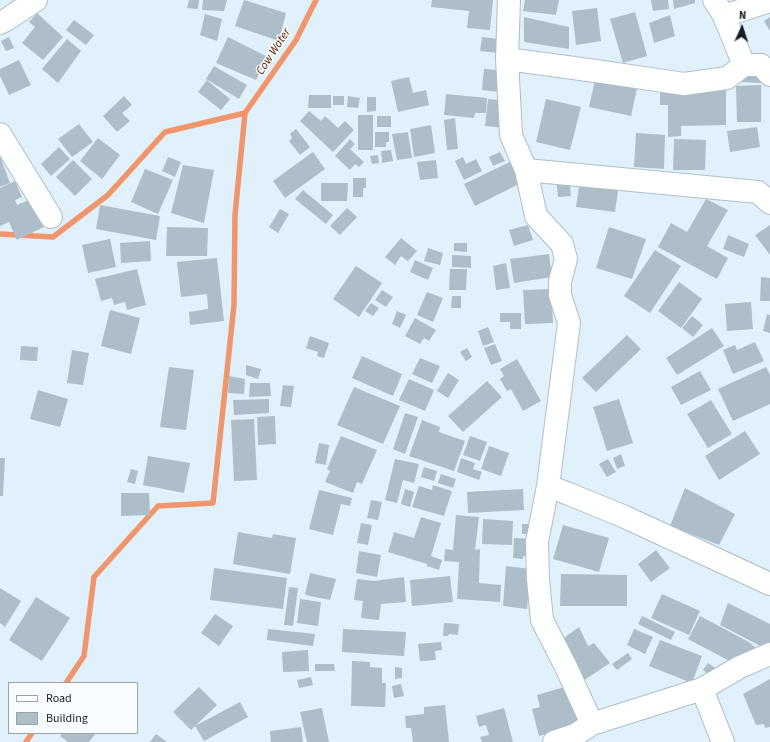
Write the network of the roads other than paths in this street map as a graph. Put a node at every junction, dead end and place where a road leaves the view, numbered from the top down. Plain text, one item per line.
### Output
1 (36, 0) edge
2 (509, 0) edge
3 (770, 1) edge
4 (719, 8) edge
5 (0, 24) edge
6 (507, 59) junction
7 (744, 65) junction
8 (770, 75) edge
9 (0, 134) edge
10 (526, 170) junction
11 (770, 203) edge
12 (50, 217) dead end
13 (548, 486) junction
14 (770, 584) edge
15 (770, 654) edge
16 (702, 689) junction
17 (592, 724) junction
18 (554, 742) edge
19 (723, 742) edge

1 - 5 street
2 - 6 street
3 - 4 street
4 - 7 street
6 - 7 street
6 - 10 street
7 - 8 street
9 - 12 street
10 - 11 street
10 - 13 street
13 - 14 street
13 - 17 street
15 - 16 street
16 - 17 street
16 - 19 street
17 - 18 street

